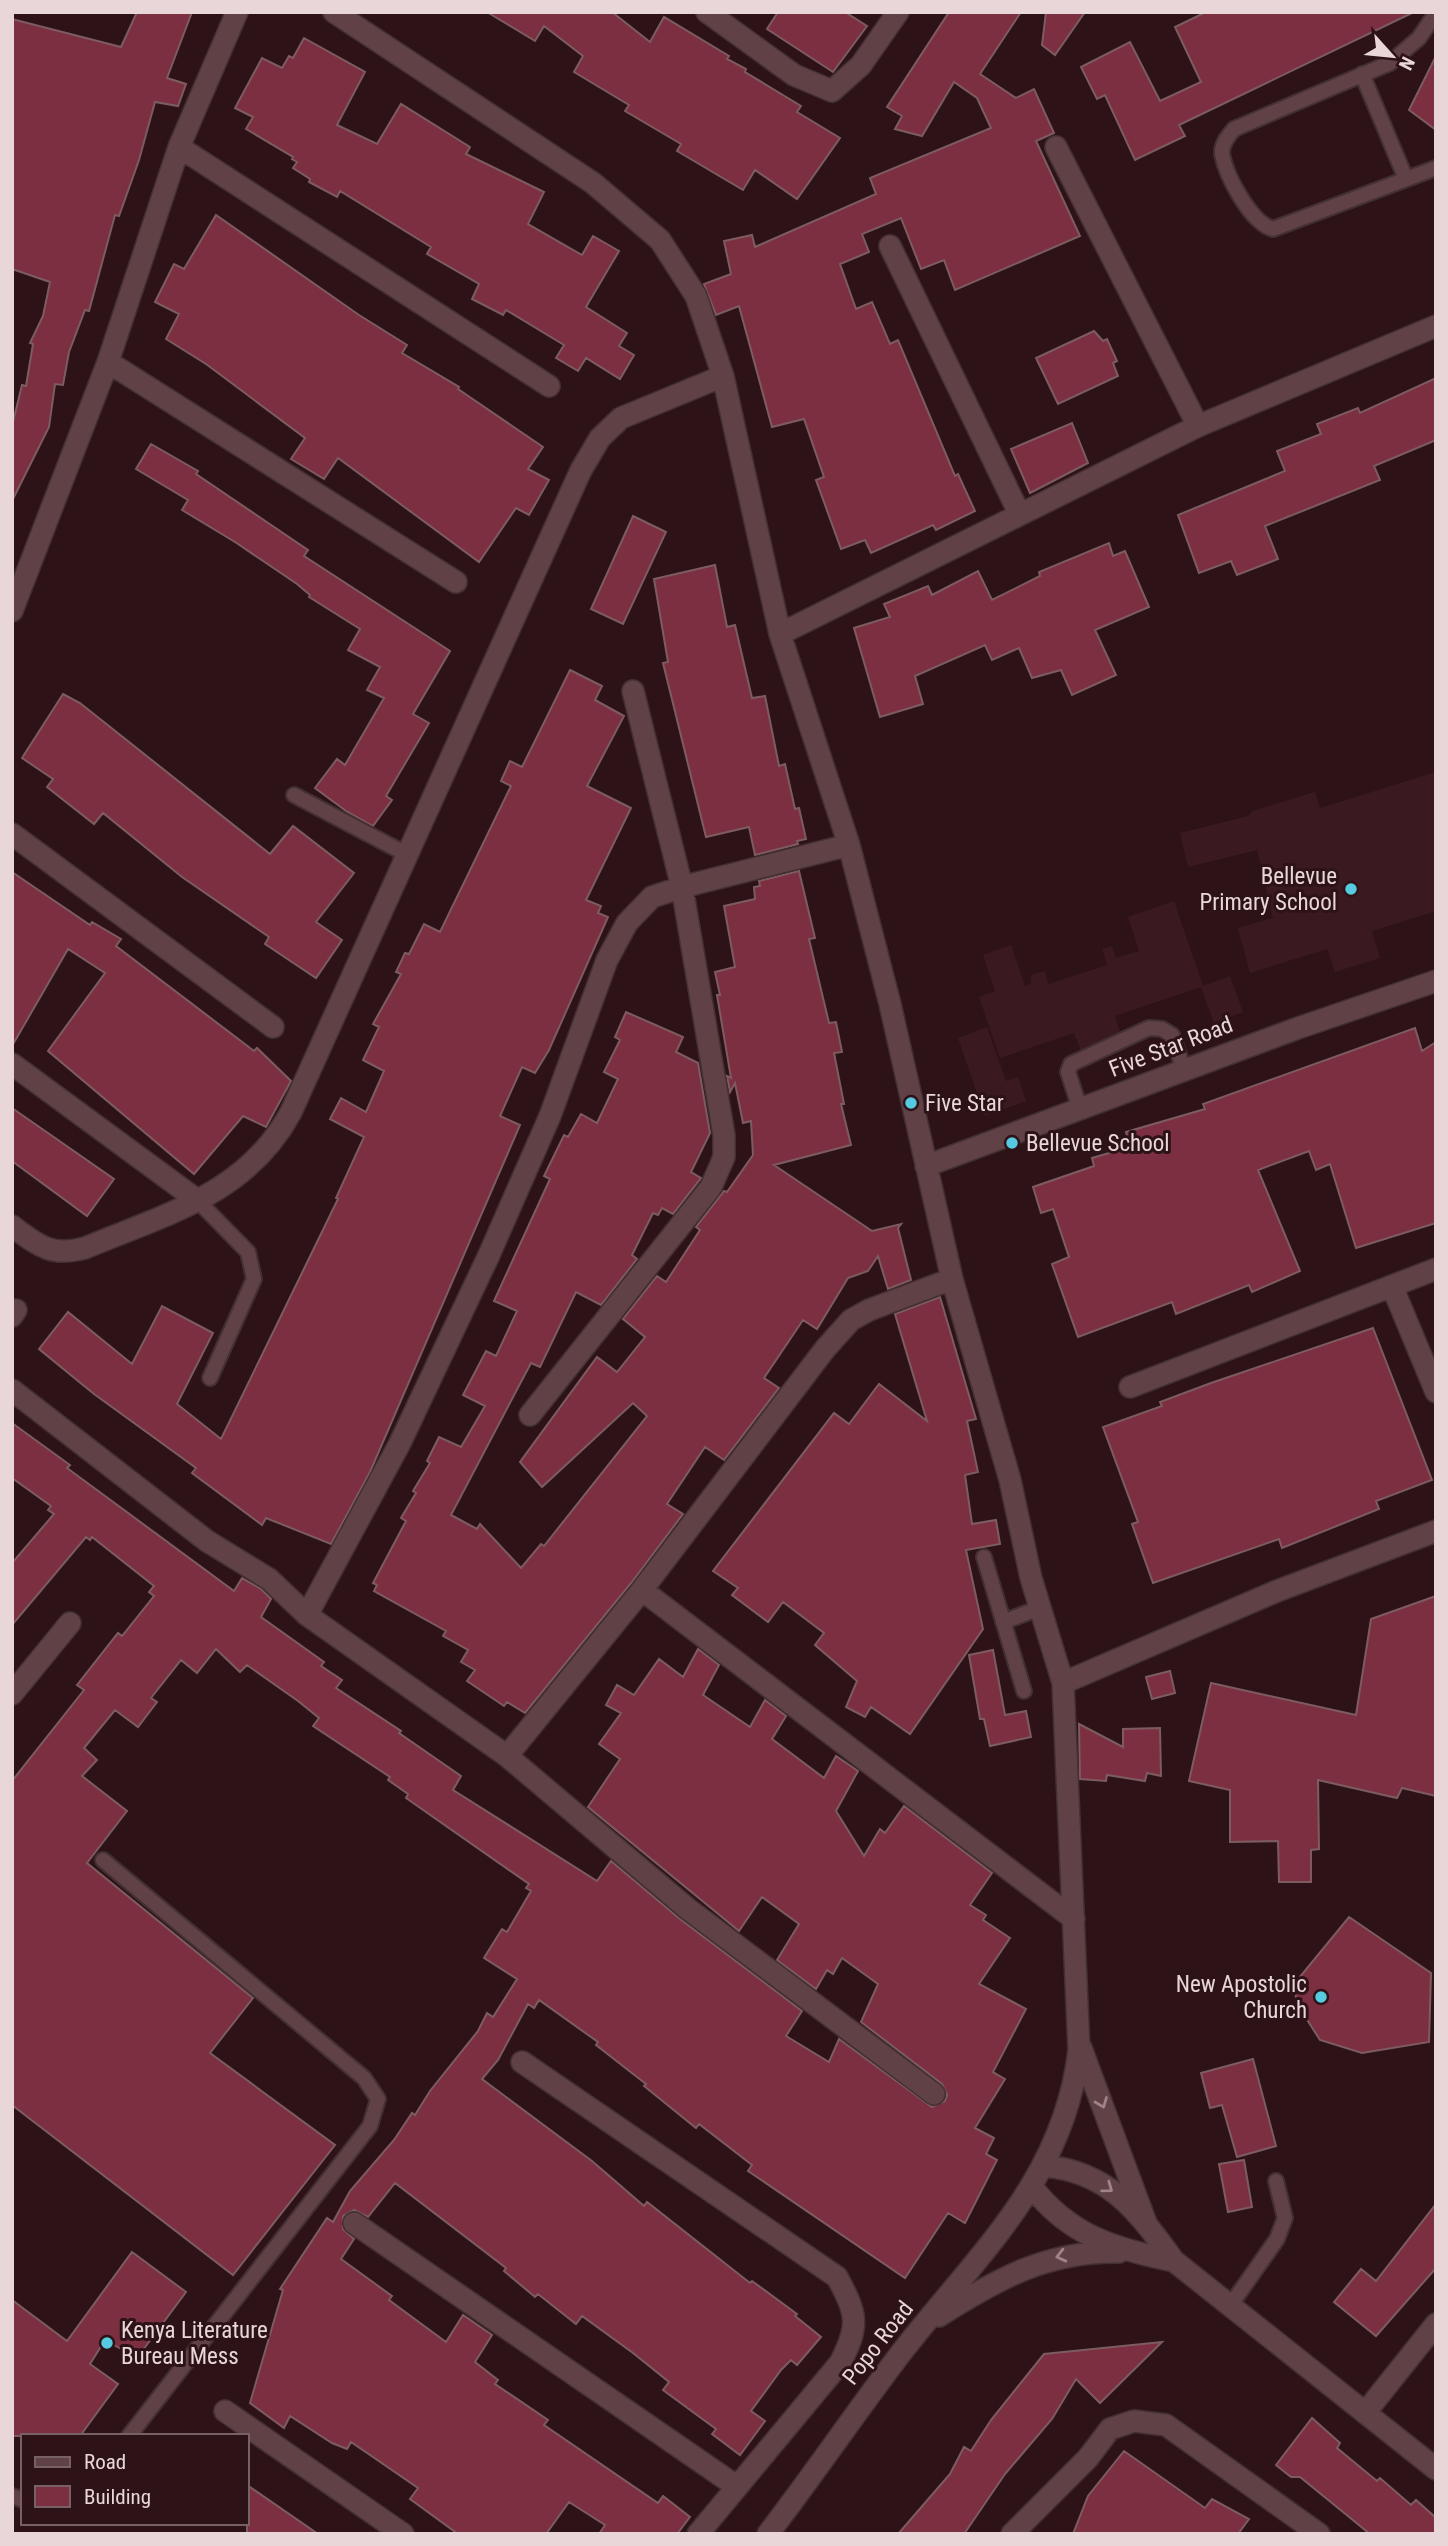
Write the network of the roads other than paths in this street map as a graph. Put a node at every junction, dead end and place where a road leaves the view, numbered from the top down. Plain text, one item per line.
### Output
1 (237, 12) edge
2 (334, 12) edge
3 (707, 12) edge
4 (898, 12) edge
5 (1436, 13) edge
6 (1362, 74) junction
7 (179, 147) junction
8 (1056, 147) dead end
9 (1436, 168) edge
10 (1406, 179) junction
11 (890, 246) dead end
12 (1436, 326) edge
13 (108, 362) junction
14 (723, 376) junction
15 (549, 386) dead end
16 (1198, 426) junction
17 (1018, 513) junction
18 (456, 582) dead end
19 (12, 611) edge
20 (780, 634) junction
21 (633, 691) dead end
22 (294, 795) dead end
23 (12, 834) edge
24 (849, 845) junction
25 (408, 855) junction
26 (682, 887) junction
27 (1436, 981) edge
28 (273, 1027) dead end
29 (12, 1064) edge
30 (1184, 1070) junction
31 (1080, 1110) junction
32 (926, 1166) junction
33 (197, 1200) junction
34 (12, 1226) edge
35 (1436, 1269) edge
36 (952, 1279) junction
37 (1392, 1286) junction
38 (210, 1378) dead end
39 (1130, 1387) dead end
40 (12, 1390) edge
41 (1436, 1392) edge
42 (530, 1415) dead end
43 (1436, 1531) edge
44 (984, 1557) dead end
45 (642, 1590) junction
46 (1042, 1607) junction
47 (307, 1615) junction
48 (1003, 1622) junction
49 (70, 1623) dead end
50 (1063, 1683) junction
51 (1024, 1691) dead end
52 (12, 1694) edge
53 (507, 1756) junction
54 (103, 1860) dead end
55 (1074, 1919) junction
56 (1079, 2039) junction
57 (523, 2062) dead end
58 (934, 2094) dead end
59 (1045, 2166) junction
60 (1276, 2181) dead end
61 (1032, 2187) junction
62 (354, 2223) dead end
63 (1146, 2223) junction
64 (1129, 2252) junction
65 (1174, 2261) junction
66 (1230, 2306) junction
67 (927, 2323) junction
68 (1436, 2324) edge
69 (225, 2412) dead end
70 (1365, 2413) junction
71 (131, 2434) edge
72 (1436, 2469) edge
73 (736, 2486) junction
74 (1293, 2526) edge
75 (403, 2534) edge
76 (698, 2534) edge
77 (768, 2534) edge
78 (1012, 2534) edge
79 (1319, 2534) edge

1 - 7 street
2 - 14 street
3 - 4 street
5 - 6 lane
6 - 10 lane
6 - 10 lane
7 - 13 street
7 - 15 street
8 - 16 street
9 - 10 lane
11 - 17 street
12 - 16 street
13 - 18 street
13 - 19 street
14 - 20 street
14 - 25 street
16 - 17 street
17 - 20 street
20 - 24 street
21 - 26 street
22 - 25 lane
23 - 28 street
24 - 26 street
24 - 32 street
25 - 33 street
26 - 42 street
26 - 47 street
27 - 30 street, Five Star Road
29 - 33 street
30 - 31 street, Five Star Road
30 - 31 lane
31 - 32 street, Five Star Road
32 - 36 street
33 - 34 street
33 - 38 lane
35 - 37 street
36 - 45 street
36 - 46 street
37 - 39 street
37 - 41 street
40 - 47 street
43 - 50 street
44 - 48 lane
45 - 53 street
45 - 55 street
46 - 48 lane
46 - 50 street
47 - 53 street
48 - 51 lane
49 - 52 street
50 - 55 street
53 - 58 street
54 - 71 lane
55 - 56 street
56 - 59 street, Popo Road
56 -> 63 street
57 - 73 street
59 - 61 street, Popo Road
59 -> 63 street
60 - 66 lane
61 - 64 street
61 - 67 street, Popo Road
62 - 73 street
63 - 65 street
64 - 65 street
64 -> 67 street
65 - 66 street
66 - 70 street
67 - 77 street, Popo Road
68 - 70 street
69 - 75 street
70 - 72 street
73 - 76 street
74 - 78 street
74 - 79 street

